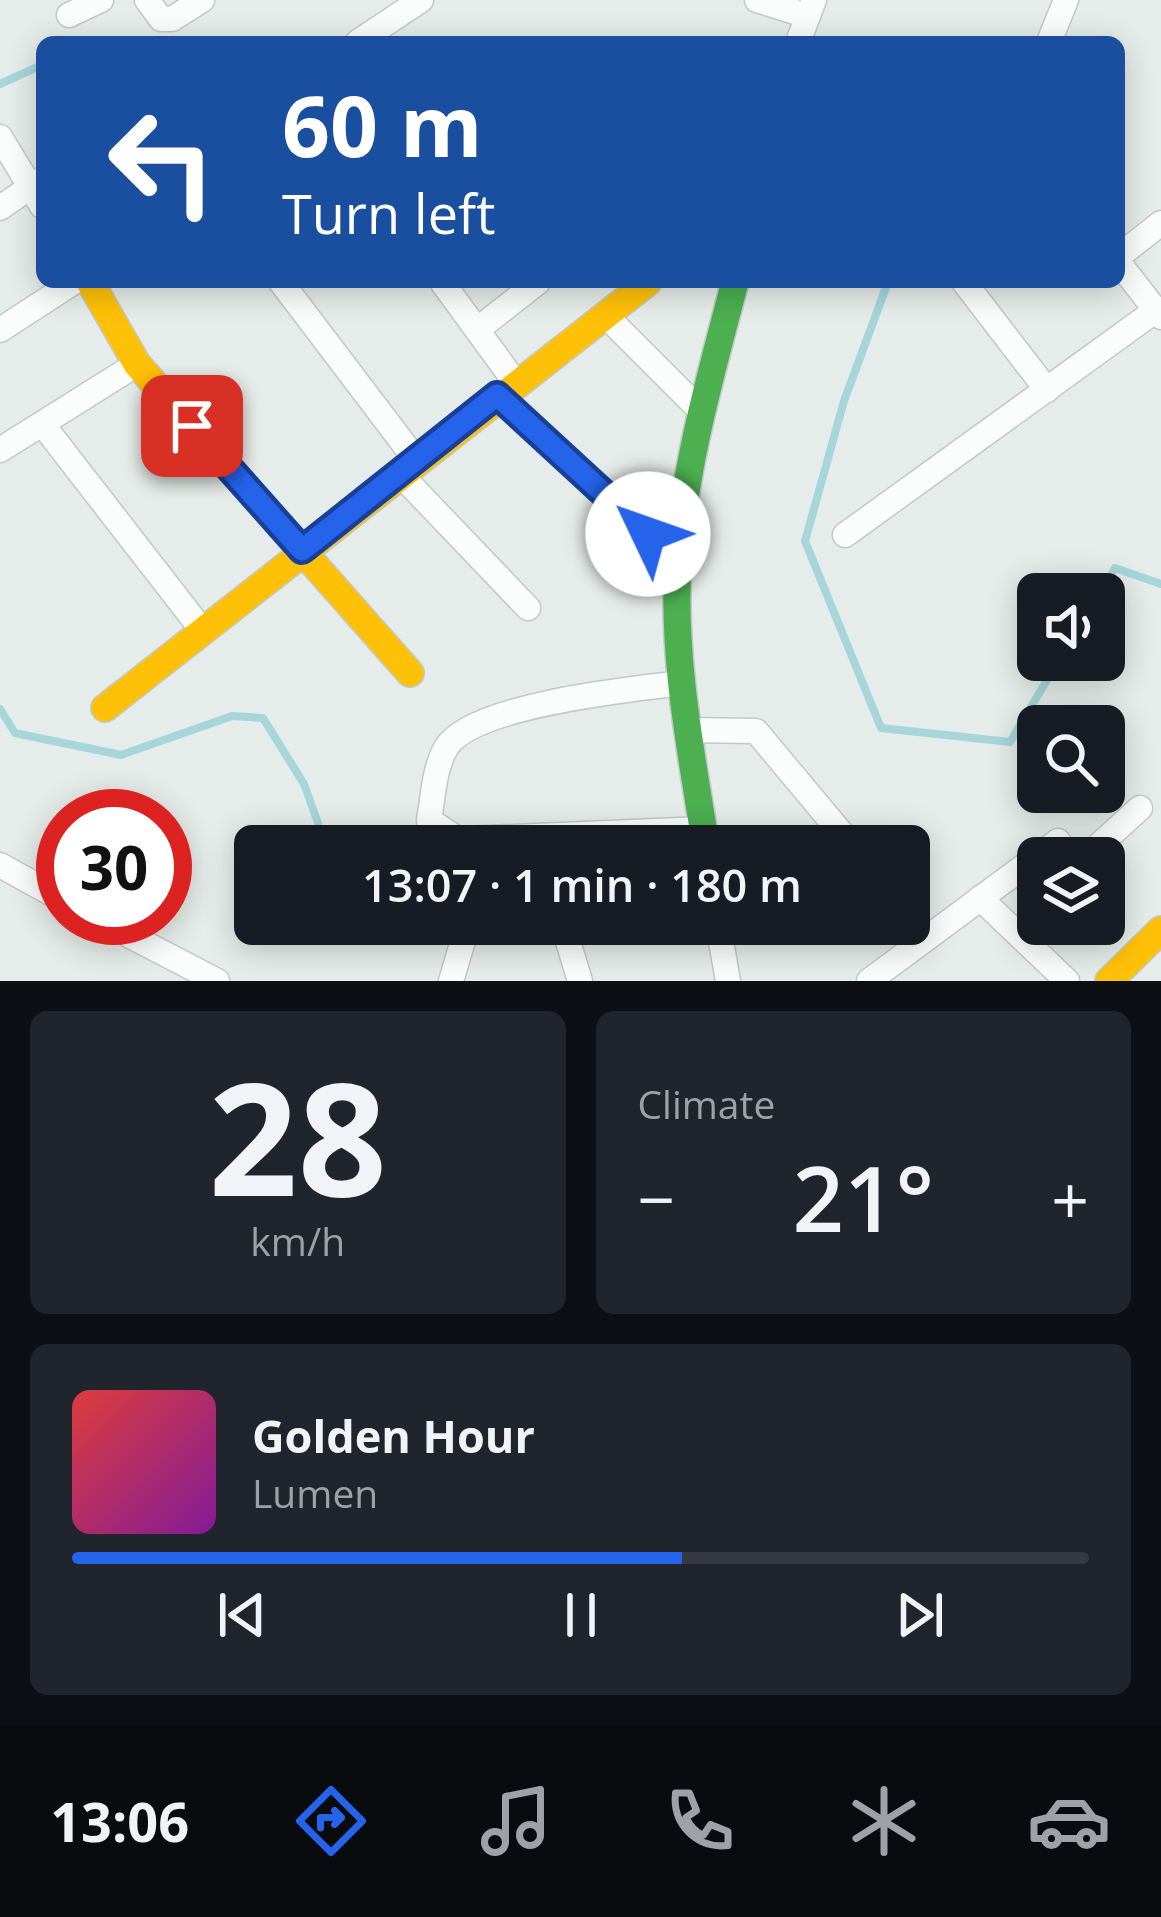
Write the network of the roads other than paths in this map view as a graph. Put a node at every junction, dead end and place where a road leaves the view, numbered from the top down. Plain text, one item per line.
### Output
1 (101, 0) edge
2 (147, 0) edge
3 (202, 0) edge
4 (421, 0) edge
5 (757, 0) edge
6 (1066, 0) edge
7 (811, 8) edge
8 (69, 14) dead end
9 (367, 36) edge
10 (1051, 36) edge
11 (0, 137) edge
12 (36, 188) edge
13 (36, 192) edge
14 (0, 208) edge
15 (1161, 223) edge
16 (1125, 254) edge
17 (1125, 267) edge
18 (65, 288) edge
19 (93, 288) edge
20 (285, 288) edge
21 (447, 288) edge
22 (530, 288) edge
23 (640, 288) edge
24 (733, 288) edge
25 (969, 288) edge
26 (605, 314) junction
27 (1158, 314) edge
28 (478, 329) junction
29 (0, 330) edge
30 (137, 364) junction
31 (506, 389) junction
32 (1046, 390) junction
33 (702, 412) junction
34 (43, 425) junction
35 (0, 450) edge
36 (407, 467) junction
37 (845, 535) dead end
38 (302, 550) junction
39 (678, 562) junction
40 (528, 608) dead end
41 (202, 630) junction
42 (410, 673) dead end
43 (682, 682) junction
44 (105, 707) dead end
45 (687, 730) junction
46 (1141, 808) dead end
47 (437, 825) edge
48 (702, 825) edge
49 (834, 825) edge
50 (1109, 837) edge
51 (0, 865) edge
52 (1017, 871) edge
53 (36, 885) edge
54 (980, 898) junction
55 (1160, 931) edge
56 (930, 935) edge
57 (145, 945) edge
58 (462, 945) edge
59 (569, 945) edge
60 (722, 945) edge
61 (917, 945) edge
62 (169, 958) junction
63 (157, 981) edge
64 (217, 981) edge
65 (451, 981) edge
66 (580, 981) edge
67 (728, 981) edge
68 (869, 981) edge
69 (1067, 981) edge
70 (1108, 981) edge

1 - 8 street
2 - 3 street
4 - 9 street
5 - 7 street
6 - 10 street
11 - 12 street
13 - 14 street
15 - 16 street
17 - 27 street
18 - 29 street
19 - 30 street
20 - 36 street
21 - 28 street
22 - 28 street
23 - 26 street
24 - 33 street
25 - 32 street
26 - 31 street
26 - 33 street
27 - 32 street
28 - 31 street
30 - 34 street
30 - 38 street
31 - 36 street
31 - 39 street
32 - 37 street
33 - 39 street
34 - 35 street
34 - 41 street
36 - 38 street
36 - 40 street
38 - 41 street
38 - 42 street
39 - 43 street
41 - 44 street
43 - 45 street
43 - 47 street
45 - 48 street
45 - 49 street
46 - 50 street
51 - 53 street
52 - 54 street
54 - 56 street
54 - 69 street
55 - 70 street
57 - 62 street
58 - 65 street
59 - 66 street
60 - 67 street
61 - 68 street
62 - 63 street
62 - 64 street

